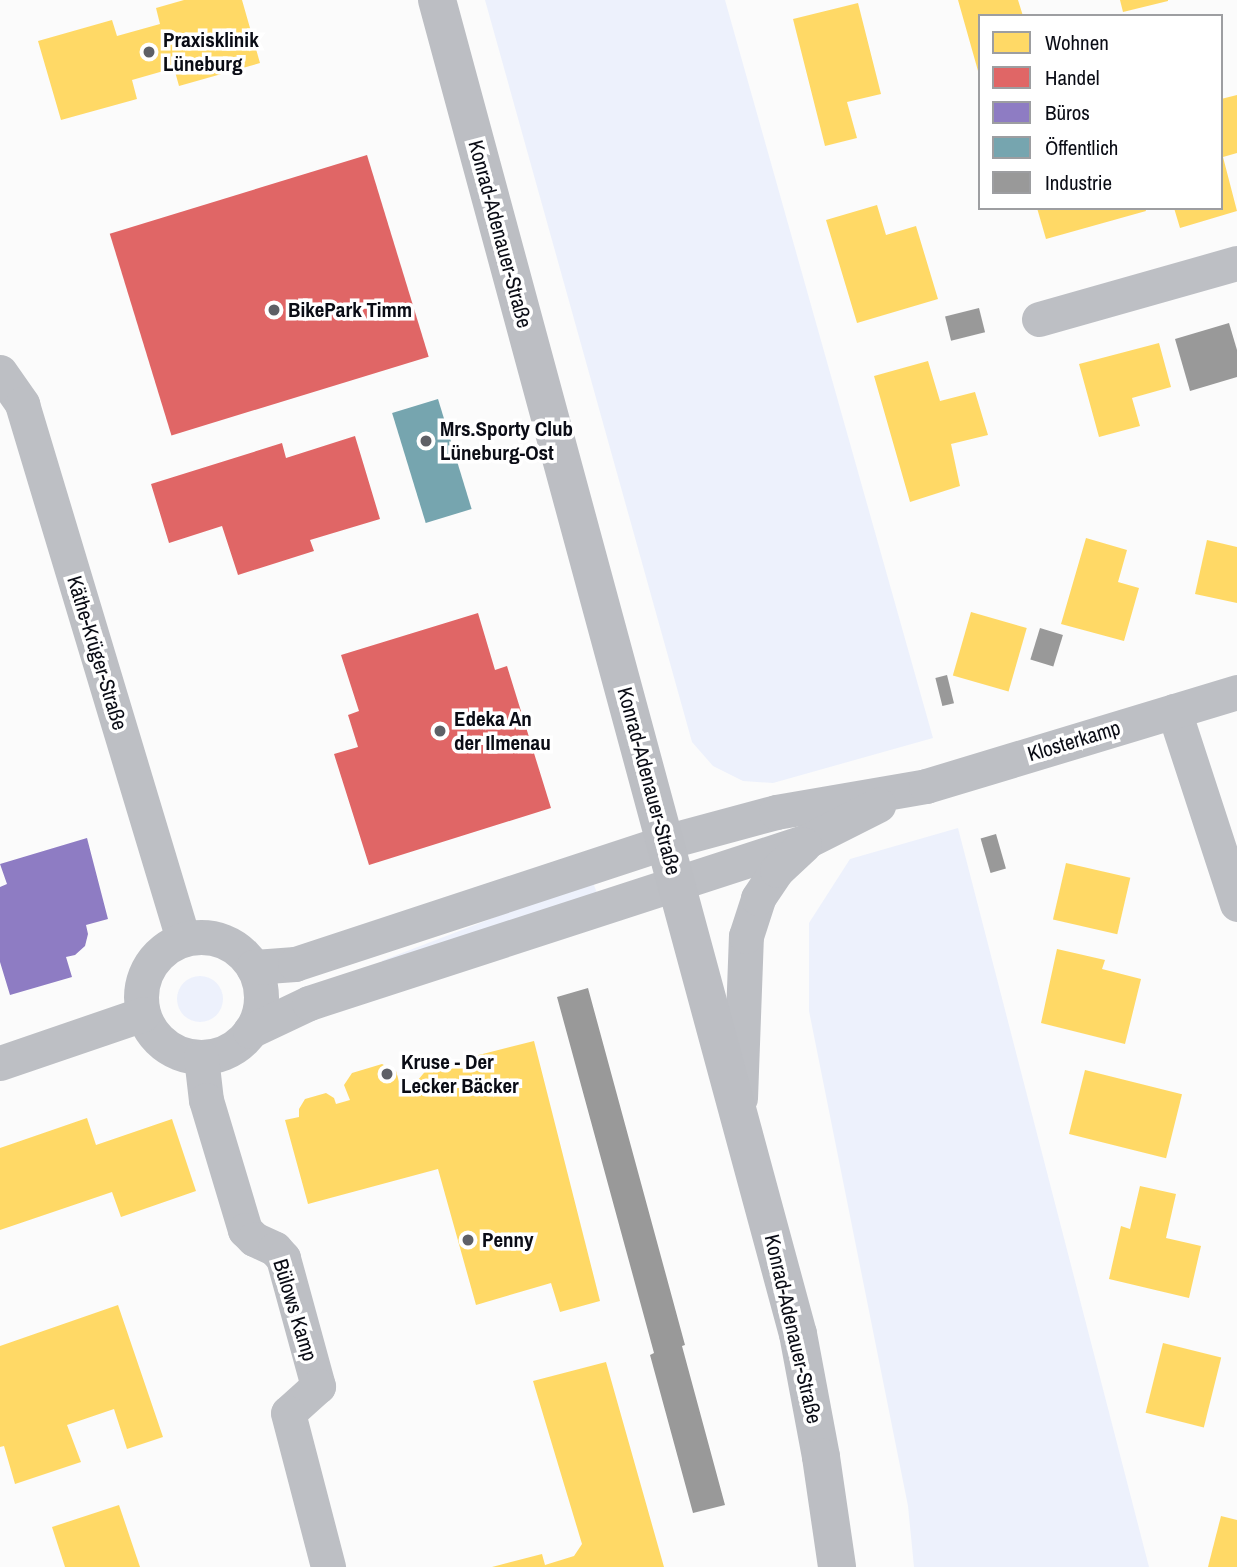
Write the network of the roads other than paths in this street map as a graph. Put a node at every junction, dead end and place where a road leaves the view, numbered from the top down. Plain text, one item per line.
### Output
1 (437, 0) edge
2 (1237, 263) edge
3 (1040, 319) dead end
4 (0, 372) edge
5 (1237, 692) edge
6 (1174, 711) junction
7 (910, 789) junction
8 (807, 841) junction
9 (665, 842) junction
10 (677, 883) junction
11 (1237, 904) edge
12 (183, 939) junction
13 (253, 967) junction
14 (143, 1014) junction
15 (250, 1031) junction
16 (201, 1057) junction
17 (0, 1063) edge
18 (740, 1116) junction
19 (328, 1567) edge
20 (837, 1567) edge

1 - 9 main road, Konrad-Adenauer-Straße
2 - 3 street
4 - 12 street, Käthe-Krüger-Straße
5 - 6 street, Klosterkamp
6 - 7 street, Klosterkamp
6 - 11 street
7 - 8 street, Klosterkamp
7 - 9 street, Klosterkamp
8 - 10 street, Klosterkamp
8 - 18 street, Klosterkamp
9 - 10 main road, Konrad-Adenauer-Straße
9 - 13 street
10 - 15 street
10 - 18 main road, Konrad-Adenauer-Straße
12 - 13 street
12 - 14 street
13 - 15 street
14 - 16 street
14 - 17 street
15 - 16 street
16 - 19 street, Bülows Kamp
18 - 20 main road, Konrad-Adenauer-Straße

